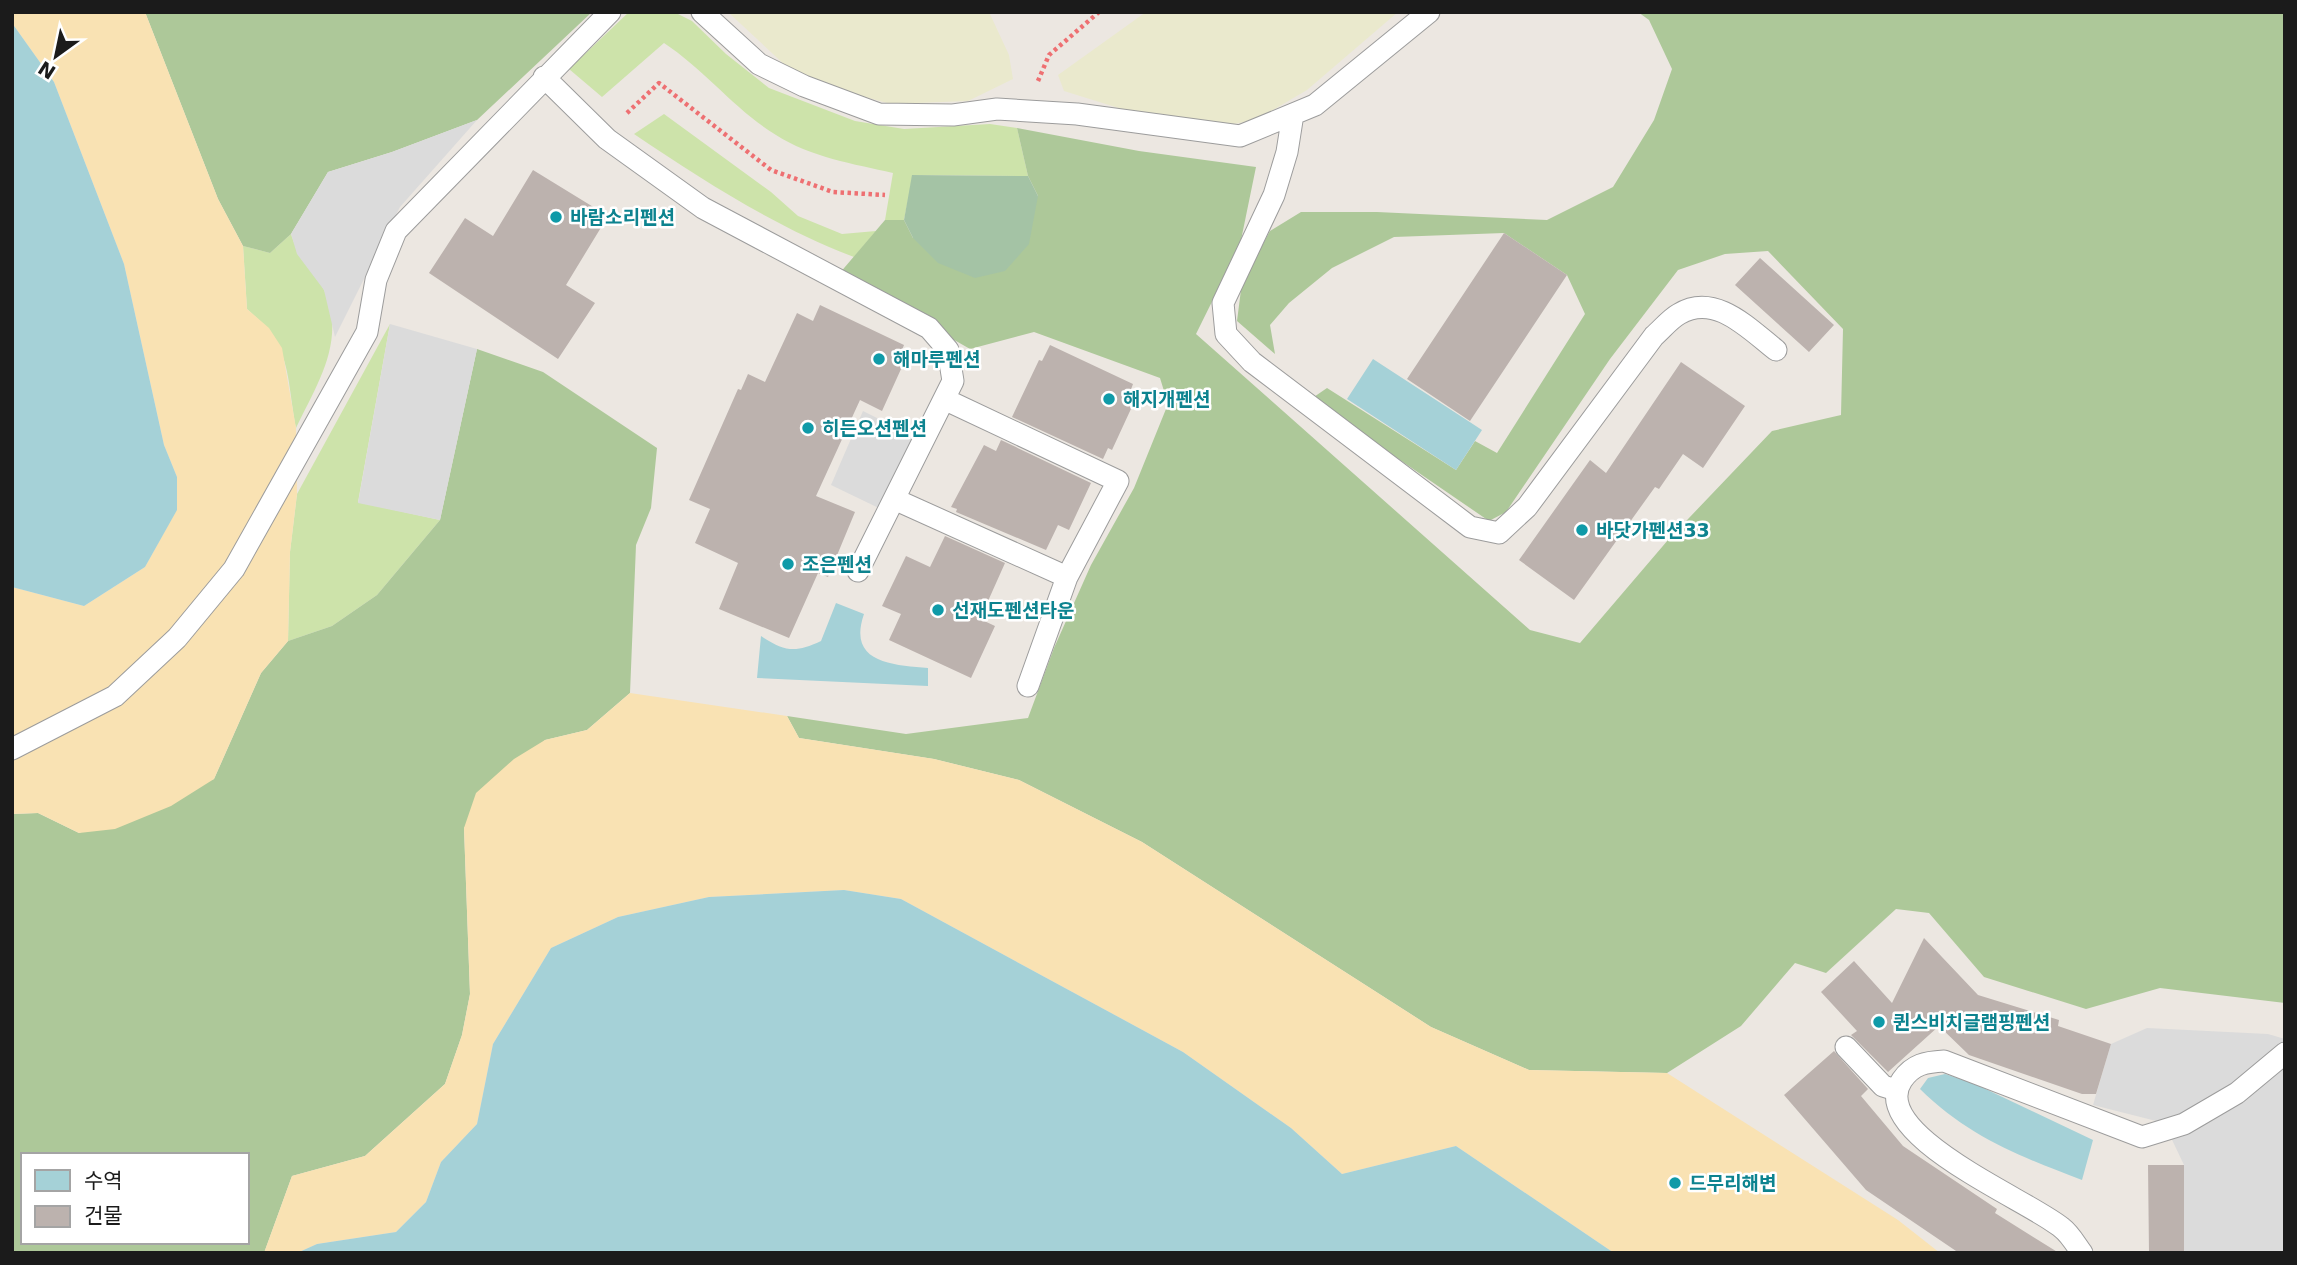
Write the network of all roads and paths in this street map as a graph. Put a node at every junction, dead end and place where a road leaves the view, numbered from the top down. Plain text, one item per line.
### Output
1 (610, 12) edge
2 (702, 12) edge
3 (1099, 12) edge
4 (1429, 12) edge
5 (544, 77) junction
6 (1025, 110) junction
7 (1293, 114) junction
8 (603, 135) junction
9 (885, 195) dead end
10 (1776, 351) dead end
11 (944, 399) junction
12 (894, 499) junction
13 (858, 572) dead end
14 (1067, 577) junction
15 (1028, 686) dead end
16 (12, 749) edge
17 (1846, 1047) dead end
18 (2285, 1053) edge
19 (1896, 1090) junction
20 (2082, 1253) edge

1 - 5 lane
2 - 6 lane
3 - 6 path
4 - 7 lane
5 - 8 lane
5 - 16 lane
6 - 7 lane
7 - 10 lane
8 - 9 path
8 - 11 lane
11 - 12 lane
11 - 14 lane
12 - 13 lane
12 - 14 lane
14 - 15 lane
17 - 19 lane
18 - 19 lane
19 - 20 lane

